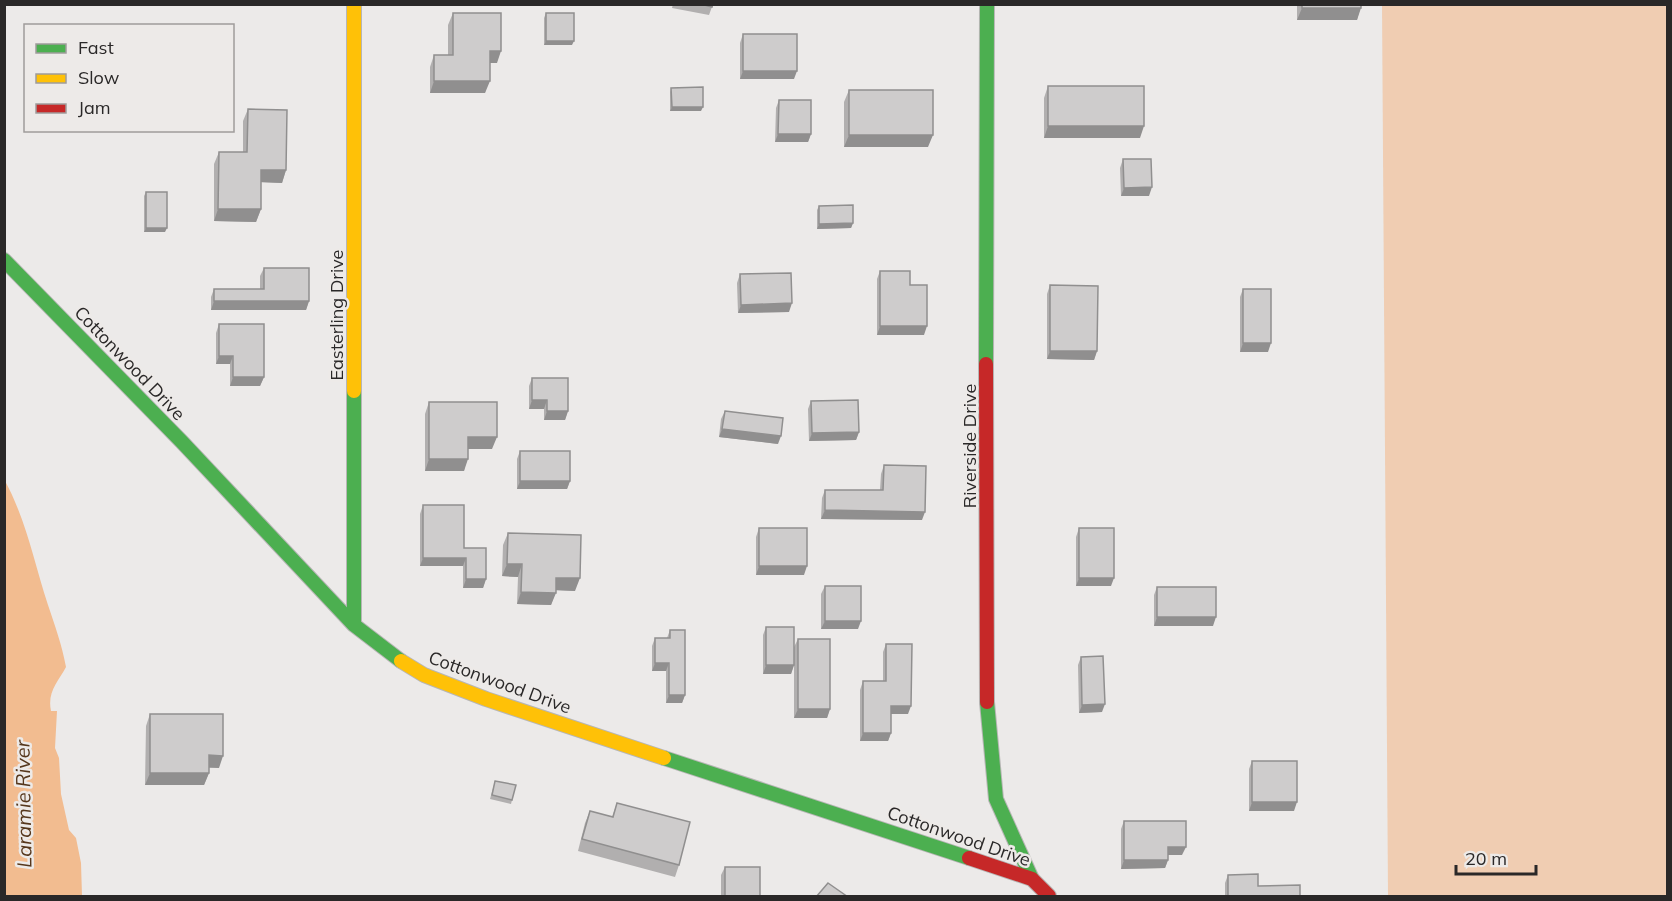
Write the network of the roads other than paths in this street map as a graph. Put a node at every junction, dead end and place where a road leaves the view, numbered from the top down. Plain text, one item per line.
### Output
1 (354, 4) edge
2 (987, 4) edge
3 (4, 260) edge
4 (354, 625) junction
5 (1032, 879) junction
6 (1049, 897) edge

1 - 4 street, Easterling Drive
2 - 5 street, Riverside Drive
3 - 4 street, Cottonwood Drive
4 - 5 street, Cottonwood Drive
5 - 6 street, Cottonwood Drive

